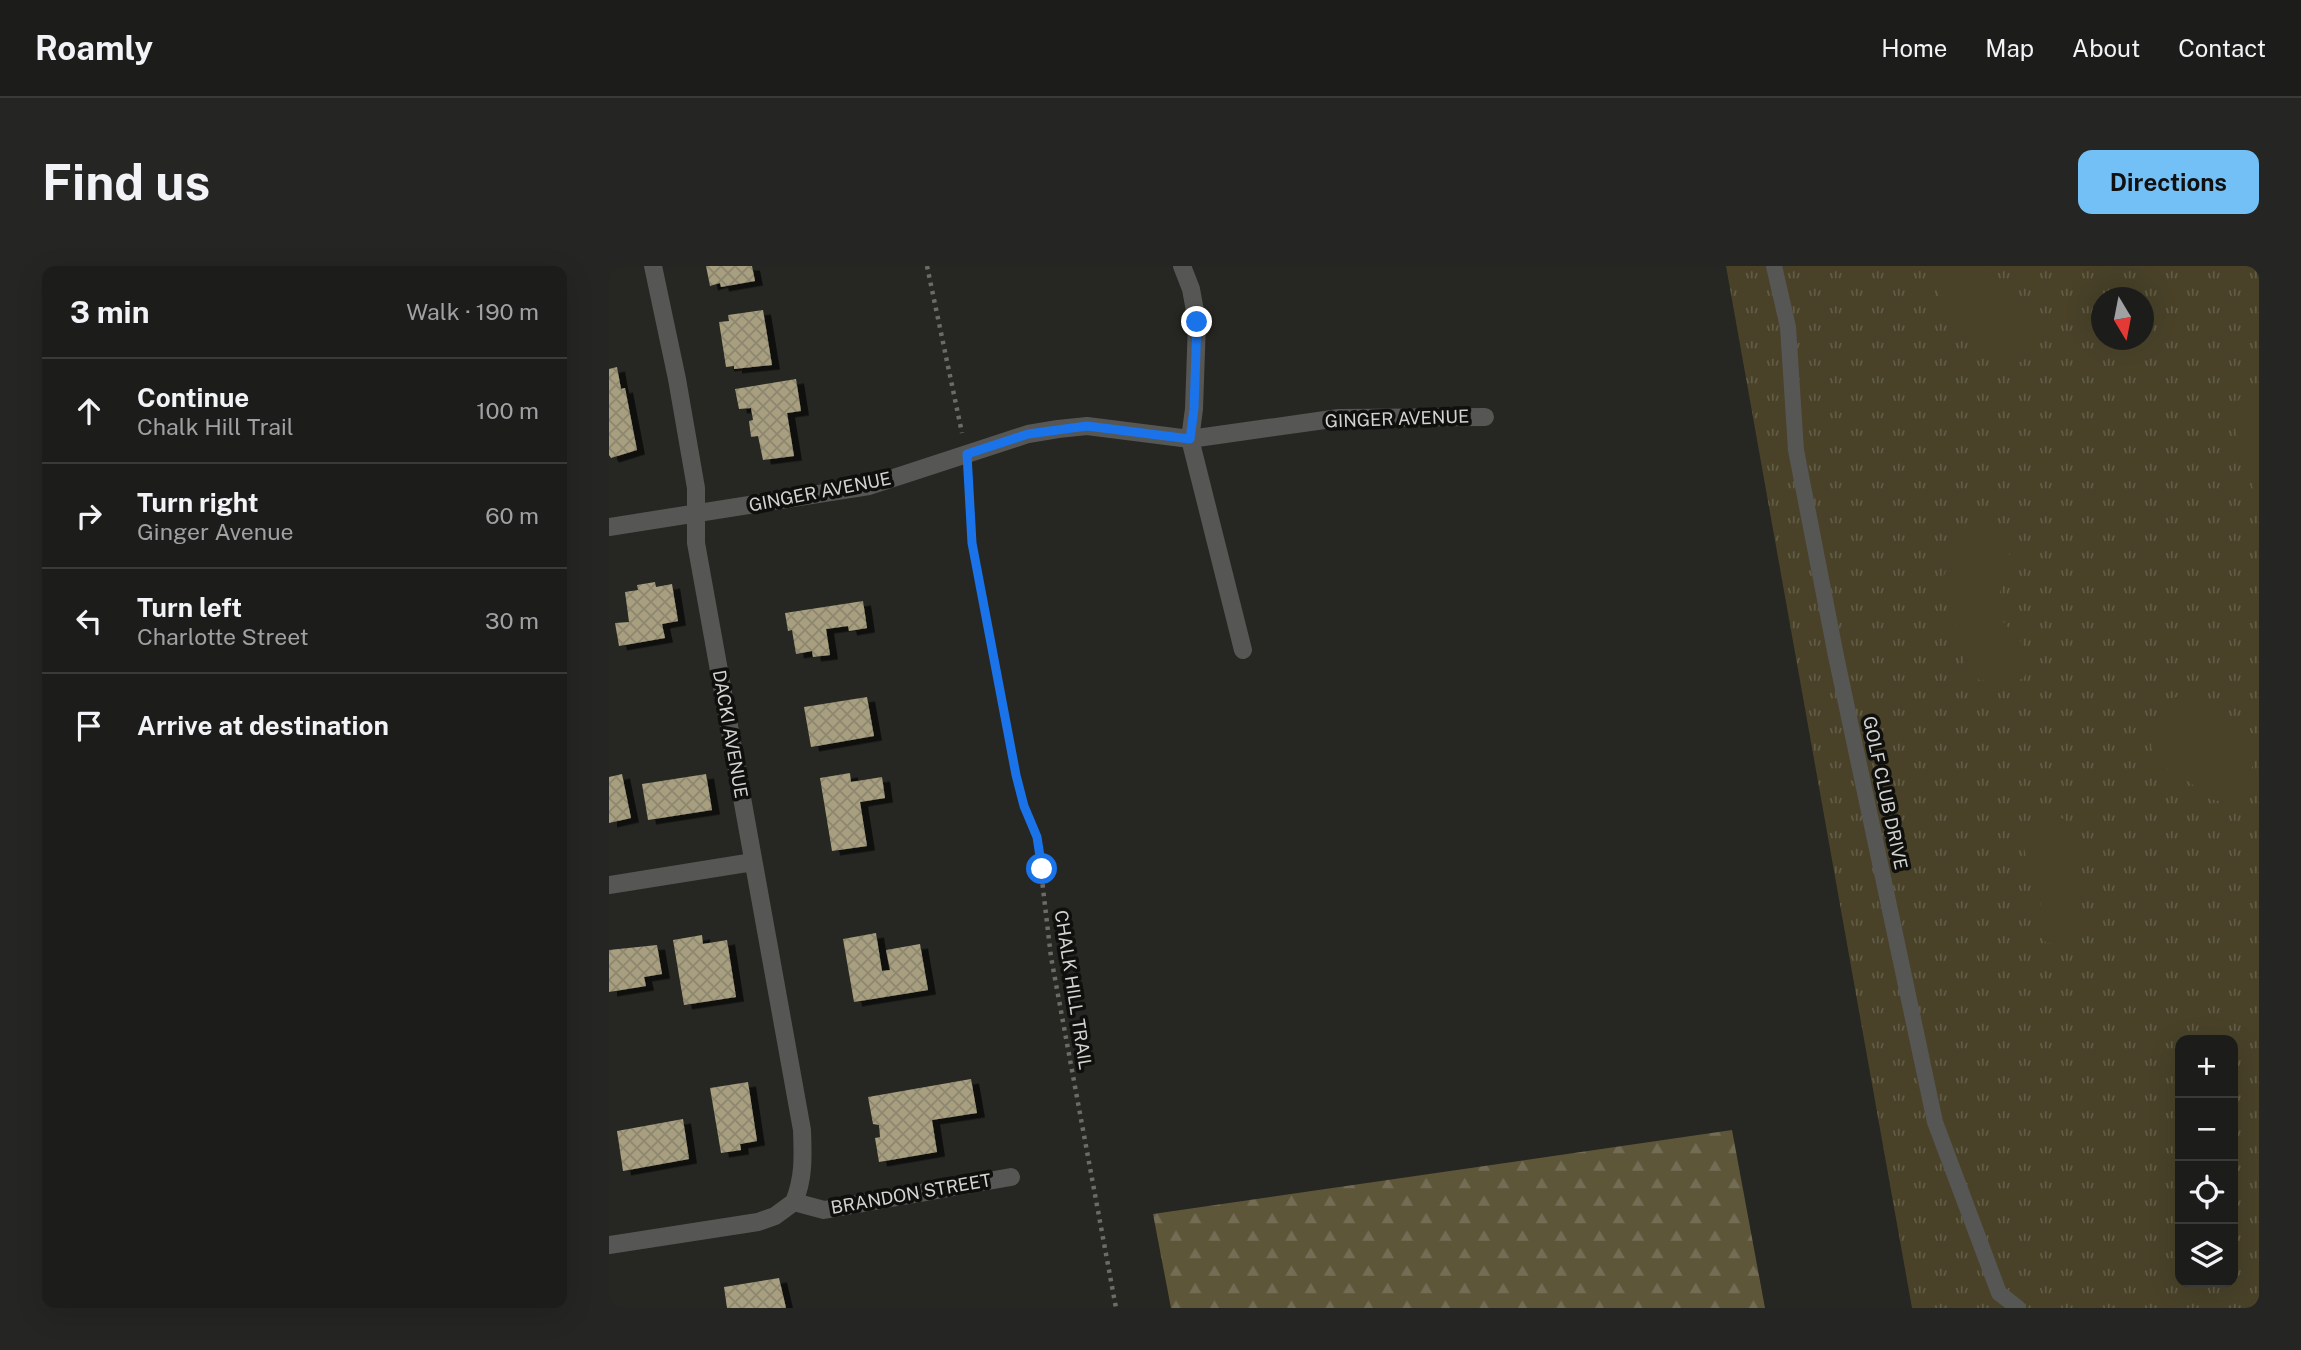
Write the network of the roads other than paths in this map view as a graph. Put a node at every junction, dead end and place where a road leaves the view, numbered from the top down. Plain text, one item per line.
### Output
1 (653, 266) edge
2 (1182, 266) edge
3 (1774, 266) edge
4 (1485, 417) dead end
5 (1190, 439) junction
6 (696, 513) junction
7 (609, 527) edge
8 (1243, 650) dead end
9 (753, 862) junction
10 (609, 885) edge
11 (1011, 1177) dead end
12 (794, 1202) junction
13 (609, 1245) edge
14 (2018, 1308) edge

1 - 6 street, DACKI AVENUE
2 - 5 street
3 - 14 lane, GOLF CLUB DRIVE
4 - 5 street, GINGER AVENUE
5 - 6 street, GINGER AVENUE
5 - 8 street
6 - 7 street, GINGER AVENUE
6 - 9 street, DACKI AVENUE
9 - 10 street
9 - 12 street, DACKI AVENUE
11 - 12 street, BRANDON STREET
12 - 13 street

